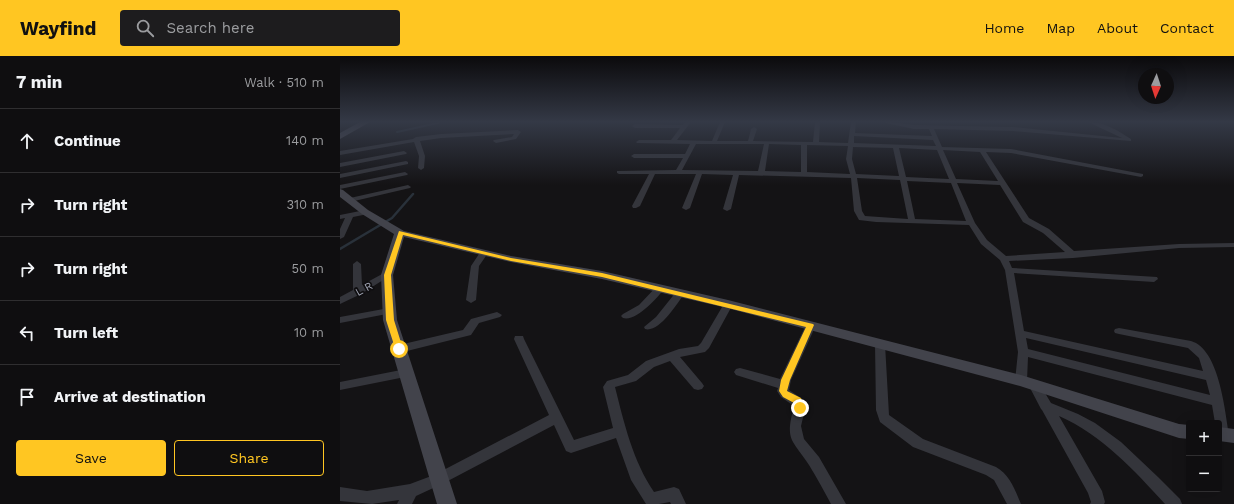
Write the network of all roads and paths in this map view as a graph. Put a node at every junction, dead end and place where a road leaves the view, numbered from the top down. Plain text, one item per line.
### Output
1 (767, 142) edge
2 (395, 143) edge
3 (417, 143) edge
4 (693, 143) edge
5 (801, 143) edge
6 (804, 143) junction
7 (937, 143) edge
8 (816, 144) joint
9 (850, 145) junction
10 (896, 147) junction
11 (939, 148) junction
12 (981, 149) junction
13 (352, 151) junction
14 (340, 153) edge
15 (404, 153) dead end
16 (634, 156) dead end
17 (686, 156) junction
18 (353, 162) junction
19 (406, 163) dead end
20 (340, 165) edge
21 (421, 168) dead end
22 (619, 172) dead end
23 (653, 172) junction
24 (678, 172) junction
25 (405, 174) dead end
26 (699, 174) junction
27 (736, 174) junction
28 (761, 174) junction
29 (804, 174) junction
30 (1141, 175) dead end
31 (340, 176) edge
32 (854, 177) junction
33 (903, 179) junction
34 (953, 181) junction
35 (1003, 183) junction
36 (408, 187) dead end
37 (342, 193) edge
38 (636, 206) dead end
39 (686, 208) dead end
40 (727, 209) dead end
41 (365, 212) junction
42 (350, 216) junction
43 (340, 217) edge
44 (912, 221) junction
45 (971, 223) junction
46 (400, 233) junction
47 (340, 237) edge
48 (1234, 245) edge
49 (484, 253) junction
50 (1073, 255) junction
51 (1004, 259) junction
52 (357, 264) dead end
53 (1009, 270) junction
54 (387, 275) junction
55 (1154, 279) dead end
56 (660, 288) junction
57 (358, 292) junction
58 (679, 294) junction
59 (471, 300) dead end
60 (340, 301) edge
61 (728, 304) junction
62 (390, 311) junction
63 (497, 315) dead end
64 (626, 316) dead end
65 (340, 320) edge
66 (811, 325) junction
67 (649, 327) dead end
68 (1118, 331) dead end
69 (1020, 333) junction
70 (519, 339) dead end
71 (880, 344) junction
72 (399, 349) junction
73 (1023, 352) junction
74 (672, 356) junction
75 (740, 372) dead end
76 (406, 373) junction
77 (1210, 377) junction
78 (1022, 381) junction
79 (784, 385) junction
80 (340, 386) edge
81 (698, 386) dead end
82 (1034, 386) junction
83 (1218, 402) junction
84 (1045, 406) junction
85 (557, 417) junction
86 (620, 432) junction
87 (1186, 432) edge
88 (1225, 435) edge
89 (439, 479) junction
90 (340, 494) edge
91 (407, 498) edge
92 (446, 504) edge
93 (679, 504) edge
94 (839, 504) edge
95 (1014, 504) edge
96 (1097, 504) edge
97 (1175, 504) edge

1 - 28 street
2 - 13 street
3 - 21 street
4 - 17 street
5 - 6 street
6 - 8 street
6 - 29 street
7 - 11 street
8 - 9 street
9 - 10 street
9 - 32 street
10 - 11 street
10 - 33 street
11 - 12 street
11 - 34 street
12 - 30 street
12 - 35 street
13 - 14 street
13 - 18 street
15 - 18 street
16 - 17 street
17 - 24 street
18 - 20 street
19 - 31 street
22 - 23 street
23 - 24 street
23 - 38 street
24 - 26 street
25 - 37 street
26 - 27 street
26 - 39 street
27 - 28 street
27 - 40 street
28 - 29 street
29 - 32 street
32 - 33 street
32 - 44 street
33 - 34 street
33 - 44 street
34 - 35 street
34 - 45 street
35 - 50 street
36 - 37 street
37 - 41 street
41 - 42 street
41 - 46 street
42 - 43 street
42 - 47 street
44 - 45 street
45 - 51 street
46 - 49 street
46 - 54 street
48 - 50 street
49 - 56 street
49 - 59 street
50 - 51 street
51 - 53 street
52 - 57 street
53 - 55 street
53 - 69 street
54 - 57 street, L R
54 - 62 street
56 - 58 street
56 - 64 street
57 - 60 street, L R
58 - 61 street
58 - 67 street
61 - 66 street
61 - 74 street
62 - 65 street
62 - 72 street
63 - 72 street
66 - 71 street
66 - 79 street
68 - 77 street
69 - 73 street
69 - 77 street
70 - 85 street
71 - 78 street
71 - 95 street
72 - 76 street
73 - 78 street
73 - 83 street
74 - 81 street
74 - 86 street
75 - 79 street
76 - 80 street
76 - 89 street
77 - 83 street
78 - 82 street
79 - 94 street
82 - 84 street
82 - 87 street
83 - 88 street
84 - 96 street
84 - 97 street
85 - 86 street
85 - 89 street
86 - 93 street
89 - 91 street
89 - 92 street
90 - 91 street

